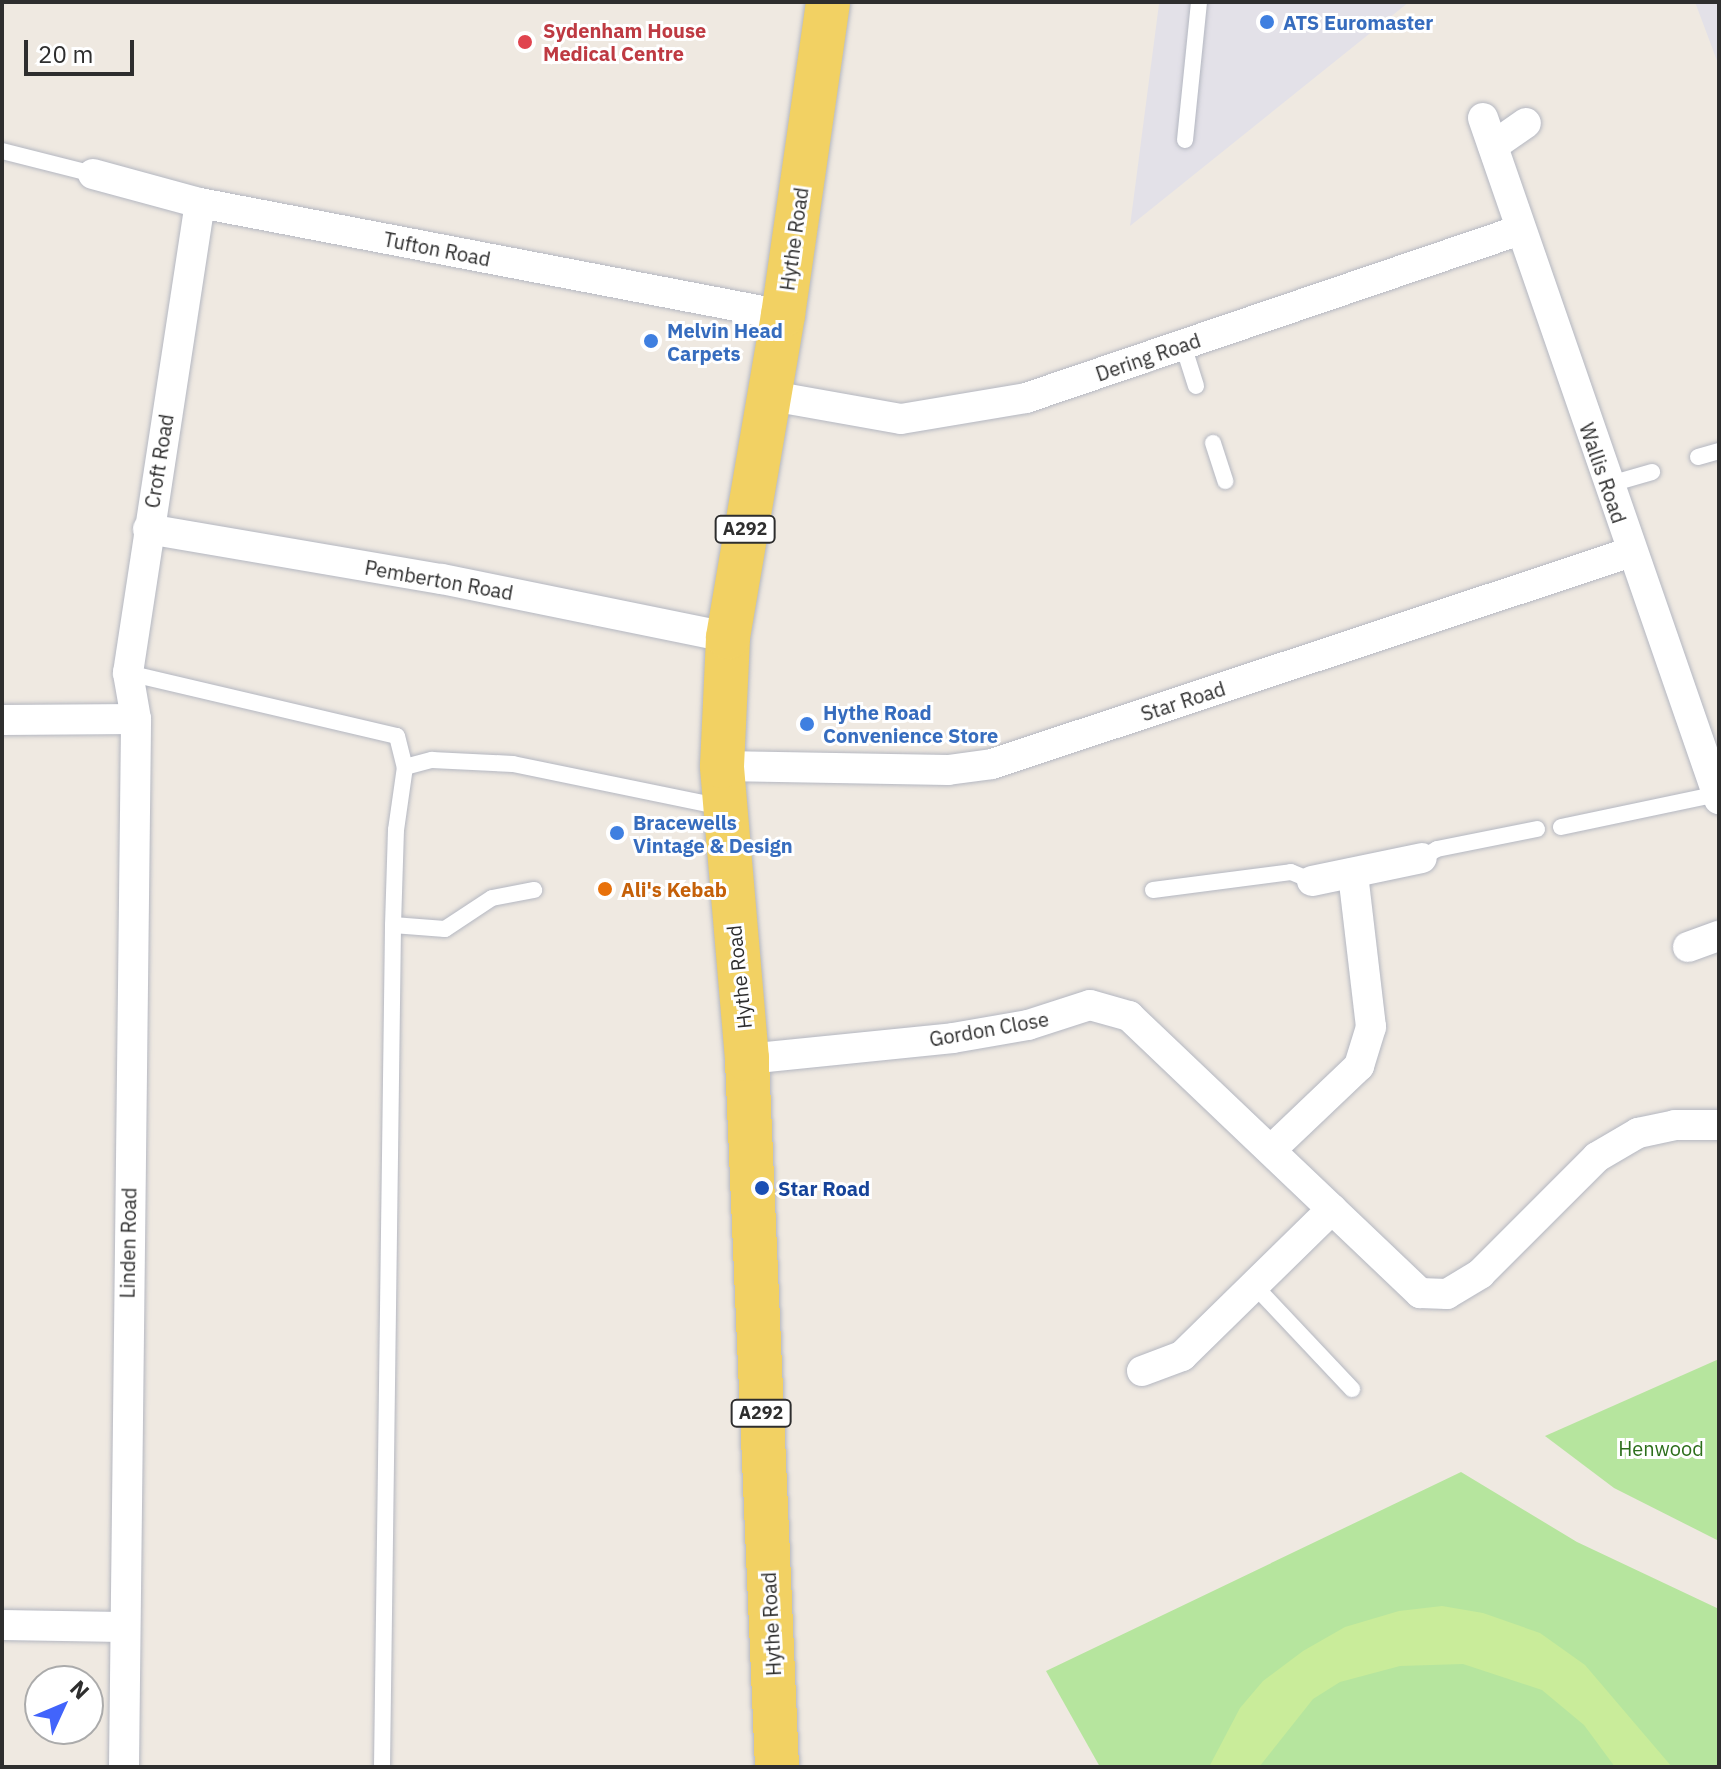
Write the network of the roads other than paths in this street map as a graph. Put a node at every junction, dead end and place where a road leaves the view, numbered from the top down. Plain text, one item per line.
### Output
1 (828, 2) edge
2 (1199, 2) edge
3 (1526, 123) dead end
4 (1185, 140) dead end
5 (2, 151) edge
6 (93, 174) joint
7 (200, 203) junction
8 (1520, 230) junction
9 (783, 315) junction
10 (1183, 345) junction
11 (1196, 386) dead end
12 (766, 395) junction
13 (1213, 443) dead end
14 (1719, 451) edge
15 (1698, 457) dead end
16 (1652, 472) dead end
17 (1225, 481) dead end
18 (1607, 485) junction
19 (148, 529) junction
20 (1631, 552) junction
21 (728, 637) junction
22 (128, 673) junction
23 (136, 719) junction
24 (2, 720) edge
25 (405, 767) junction
26 (723, 787) junction
27 (1718, 796) edge
28 (1561, 827) dead end
29 (1537, 829) dead end
30 (1422, 858) joint
31 (1353, 873) junction
32 (1312, 881) joint
33 (534, 890) dead end
34 (1153, 890) dead end
35 (393, 925) junction
36 (1719, 936) edge
37 (1688, 947) dead end
38 (747, 1059) junction
39 (1719, 1125) edge
40 (1273, 1148) junction
41 (1332, 1209) junction
42 (1254, 1285) junction
43 (1142, 1371) dead end
44 (1352, 1389) dead end
45 (2, 1625) edge
46 (122, 1627) junction
47 (124, 1767) edge
48 (382, 1767) edge
49 (777, 1767) edge

1 - 9 main road, Hythe Road / A292
2 - 4 lane
3 - 8 street, Wallis Road
5 - 6 lane
6 - 7 street, Tufton Road
7 - 9 street, Tufton Road
7 - 19 street, Croft Road
8 - 10 street, Dering Road
8 - 18 street, Wallis Road
9 - 12 main road, Hythe Road / A292
10 - 11 lane
10 - 12 street, Dering Road
12 - 21 main road, Hythe Road / A292
13 - 17 lane
14 - 15 lane
16 - 18 lane
18 - 20 street, Wallis Road
19 - 21 street, Pemberton Road
19 - 22 street, Croft Road
20 - 26 street, Star Road
20 - 27 street, Wallis Road
21 - 26 main road, Hythe Road / A292
22 - 23 street, Croft Road
22 - 25 lane
23 - 24 street
23 - 46 street, Linden Road
25 - 26 lane
25 - 35 lane
26 - 38 main road, Hythe Road / A292
27 - 28 lane
29 - 30 lane
30 - 31 street
31 - 32 street
31 - 40 street
32 - 34 lane
33 - 35 lane
35 - 48 lane
36 - 37 street
38 - 40 street, Gordon Close
38 - 49 main road, Hythe Road / A292
39 - 41 street, Gordon Close
40 - 41 street, Gordon Close
41 - 42 street
42 - 43 street
42 - 44 lane
45 - 46 street
46 - 47 street, Linden Road

